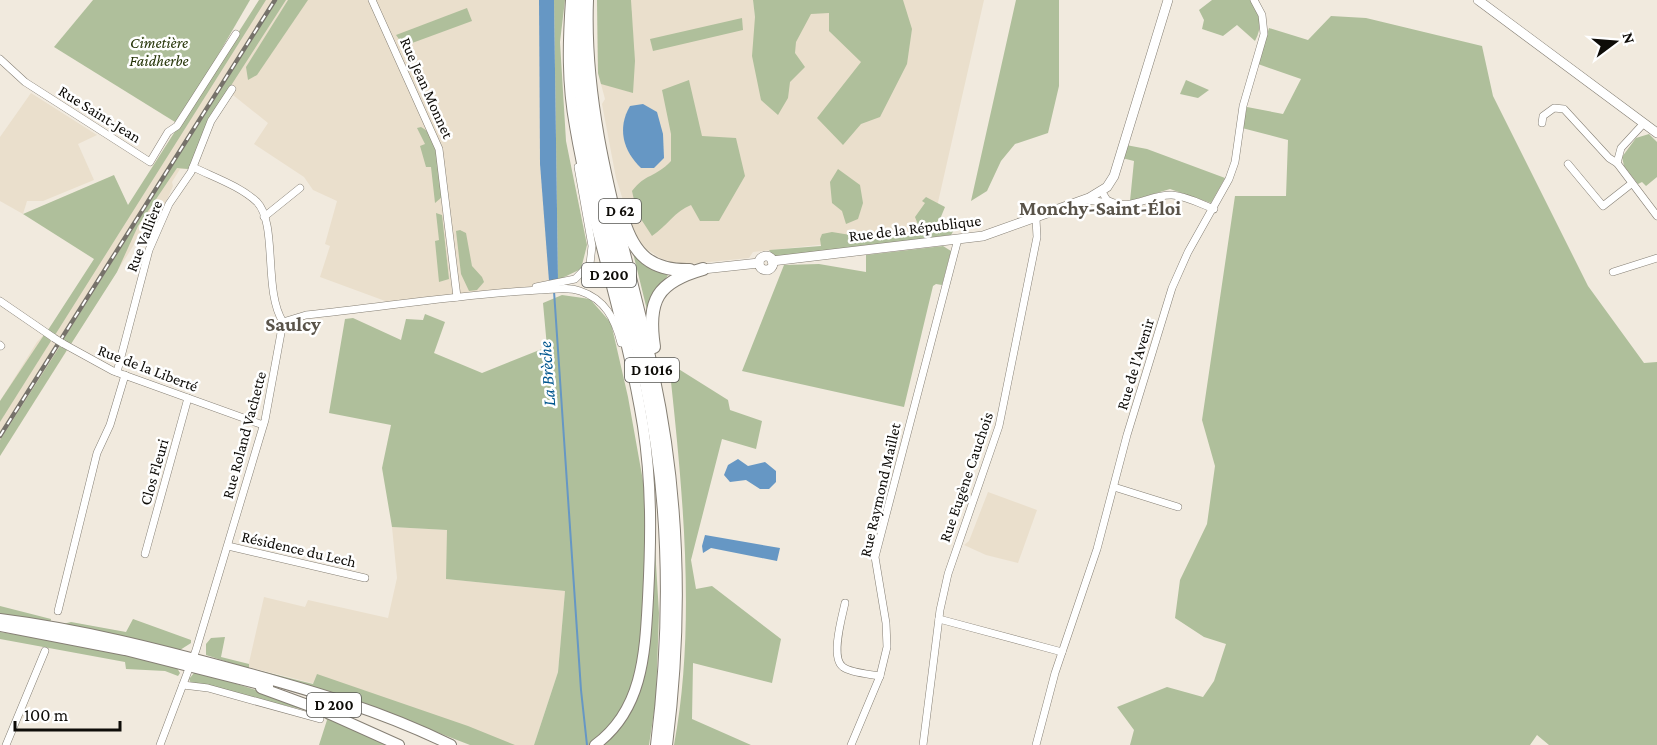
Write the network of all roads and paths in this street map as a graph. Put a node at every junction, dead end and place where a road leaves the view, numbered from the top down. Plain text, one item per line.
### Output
1 (372, 0) edge
2 (571, 0) edge
3 (577, 0) edge
4 (587, 0) edge
5 (1168, 0) edge
6 (1254, 0) edge
7 (1478, 0) edge
8 (236, 34) dead end
9 (0, 59) edge
10 (232, 89) dead end
11 (591, 100) junction
12 (573, 114) junction
13 (1542, 123) dead end
14 (1644, 123) junction
15 (1657, 133) edge
16 (1617, 163) junction
17 (1568, 164) dead end
18 (192, 167) junction
19 (1631, 184) junction
20 (300, 188) dead end
21 (1102, 192) junction
22 (1086, 200) junction
23 (1110, 202) junction
24 (1214, 209) junction
25 (1657, 216) edge
26 (264, 217) junction
27 (1036, 219) junction
28 (958, 239) junction
29 (1657, 258) edge
30 (703, 269) junction
31 (1613, 272) dead end
32 (562, 285) junction
33 (457, 297) junction
34 (0, 301) edge
35 (283, 322) junction
36 (121, 374) junction
37 (188, 398) junction
38 (263, 425) junction
39 (643, 426) junction
40 (1114, 487) junction
41 (671, 491) junction
42 (1178, 507) dead end
43 (228, 546) junction
44 (145, 554) dead end
45 (364, 578) dead end
46 (845, 603) dead end
47 (58, 611) dead end
48 (0, 619) edge
49 (939, 619) junction
50 (0, 626) edge
51 (45, 651) dead end
52 (1062, 652) junction
53 (192, 662) junction
54 (880, 676) junction
55 (230, 677) junction
56 (183, 685) junction
57 (320, 719) dead end
58 (428, 734) junction
59 (596, 744) edge
60 (6, 745) edge
61 (160, 745) edge
62 (399, 745) edge
63 (435, 745) edge
64 (451, 745) edge
65 (460, 745) edge
66 (657, 745) edge
67 (666, 745) edge
68 (851, 745) edge
69 (923, 745) edge
70 (1036, 745) edge

1 - 33 street, Rue Jean Monnet
2 - 12 main road, D 200
3 - 66 highway, D 1016
4 - 11 highway, D 1016
5 - 21 street
6 - 24 street, Rue de l'Avenir
7 - 14 street
8 - 9 street, Rue Saint-Jean
10 - 18 street, Rue Vallière
11 - 30 highway, D 62
11 - 41 highway, D 1016
12 - 32 street
12 - 39 main road, D 200
13 - 16 street
14 - 15 street
14 - 16 street
16 - 19 street
17 - 19 street
18 - 26 street
18 - 36 street, Rue Vallière
19 - 25 street
20 - 26 street
21 - 22 street, Rue de la République
21 - 23 street
22 - 23 street
22 - 27 street, Rue de la République
23 - 24 street
24 - 40 street, Rue de l'Avenir
26 - 35 street
27 - 28 street, Rue de la République
27 - 49 street, Rue Eugène Cauchois
28 - 30 street, Rue de la République / D 62
28 - 54 street, Rue Raymond Maillet
29 - 31 street
30 - 41 highway, D 62
32 - 33 street
32 - 39 street
33 - 35 street
34 - 36 street, Rue de la Liberté, bridge
35 - 38 street, Rue Roland Vachette
36 - 37 street, Rue de la Liberté
36 - 47 street, Rue Vallière
37 - 38 street, Rue de la Liberté
37 - 44 street, Clos Fleuri
38 - 43 street, Rue Roland Vachette
39 - 59 main road, D 200
40 - 42 street
40 - 52 street, Rue de l'Avenir
41 - 67 highway, D 1016
43 - 45 street, Résidence du Lech
43 - 53 street, Rue Roland Vachette
46 - 54 street
48 - 53 main road, D 200
49 - 52 street
49 - 69 street, Rue Eugène Cauchois
50 - 53 main road, D 200
51 - 60 street
52 - 70 street, Rue de l'Avenir
53 - 55 main road, D 200
53 - 56 street, Rue Roland Vachette
53 - 58 main road, D 200
54 - 68 street, Rue Raymond Maillet
55 - 62 main road, D 200
55 - 63 main road, D 200
56 - 57 street
56 - 61 street, Rue Roland Vachette
58 - 64 main road, D 200
58 - 65 main road, D 200

